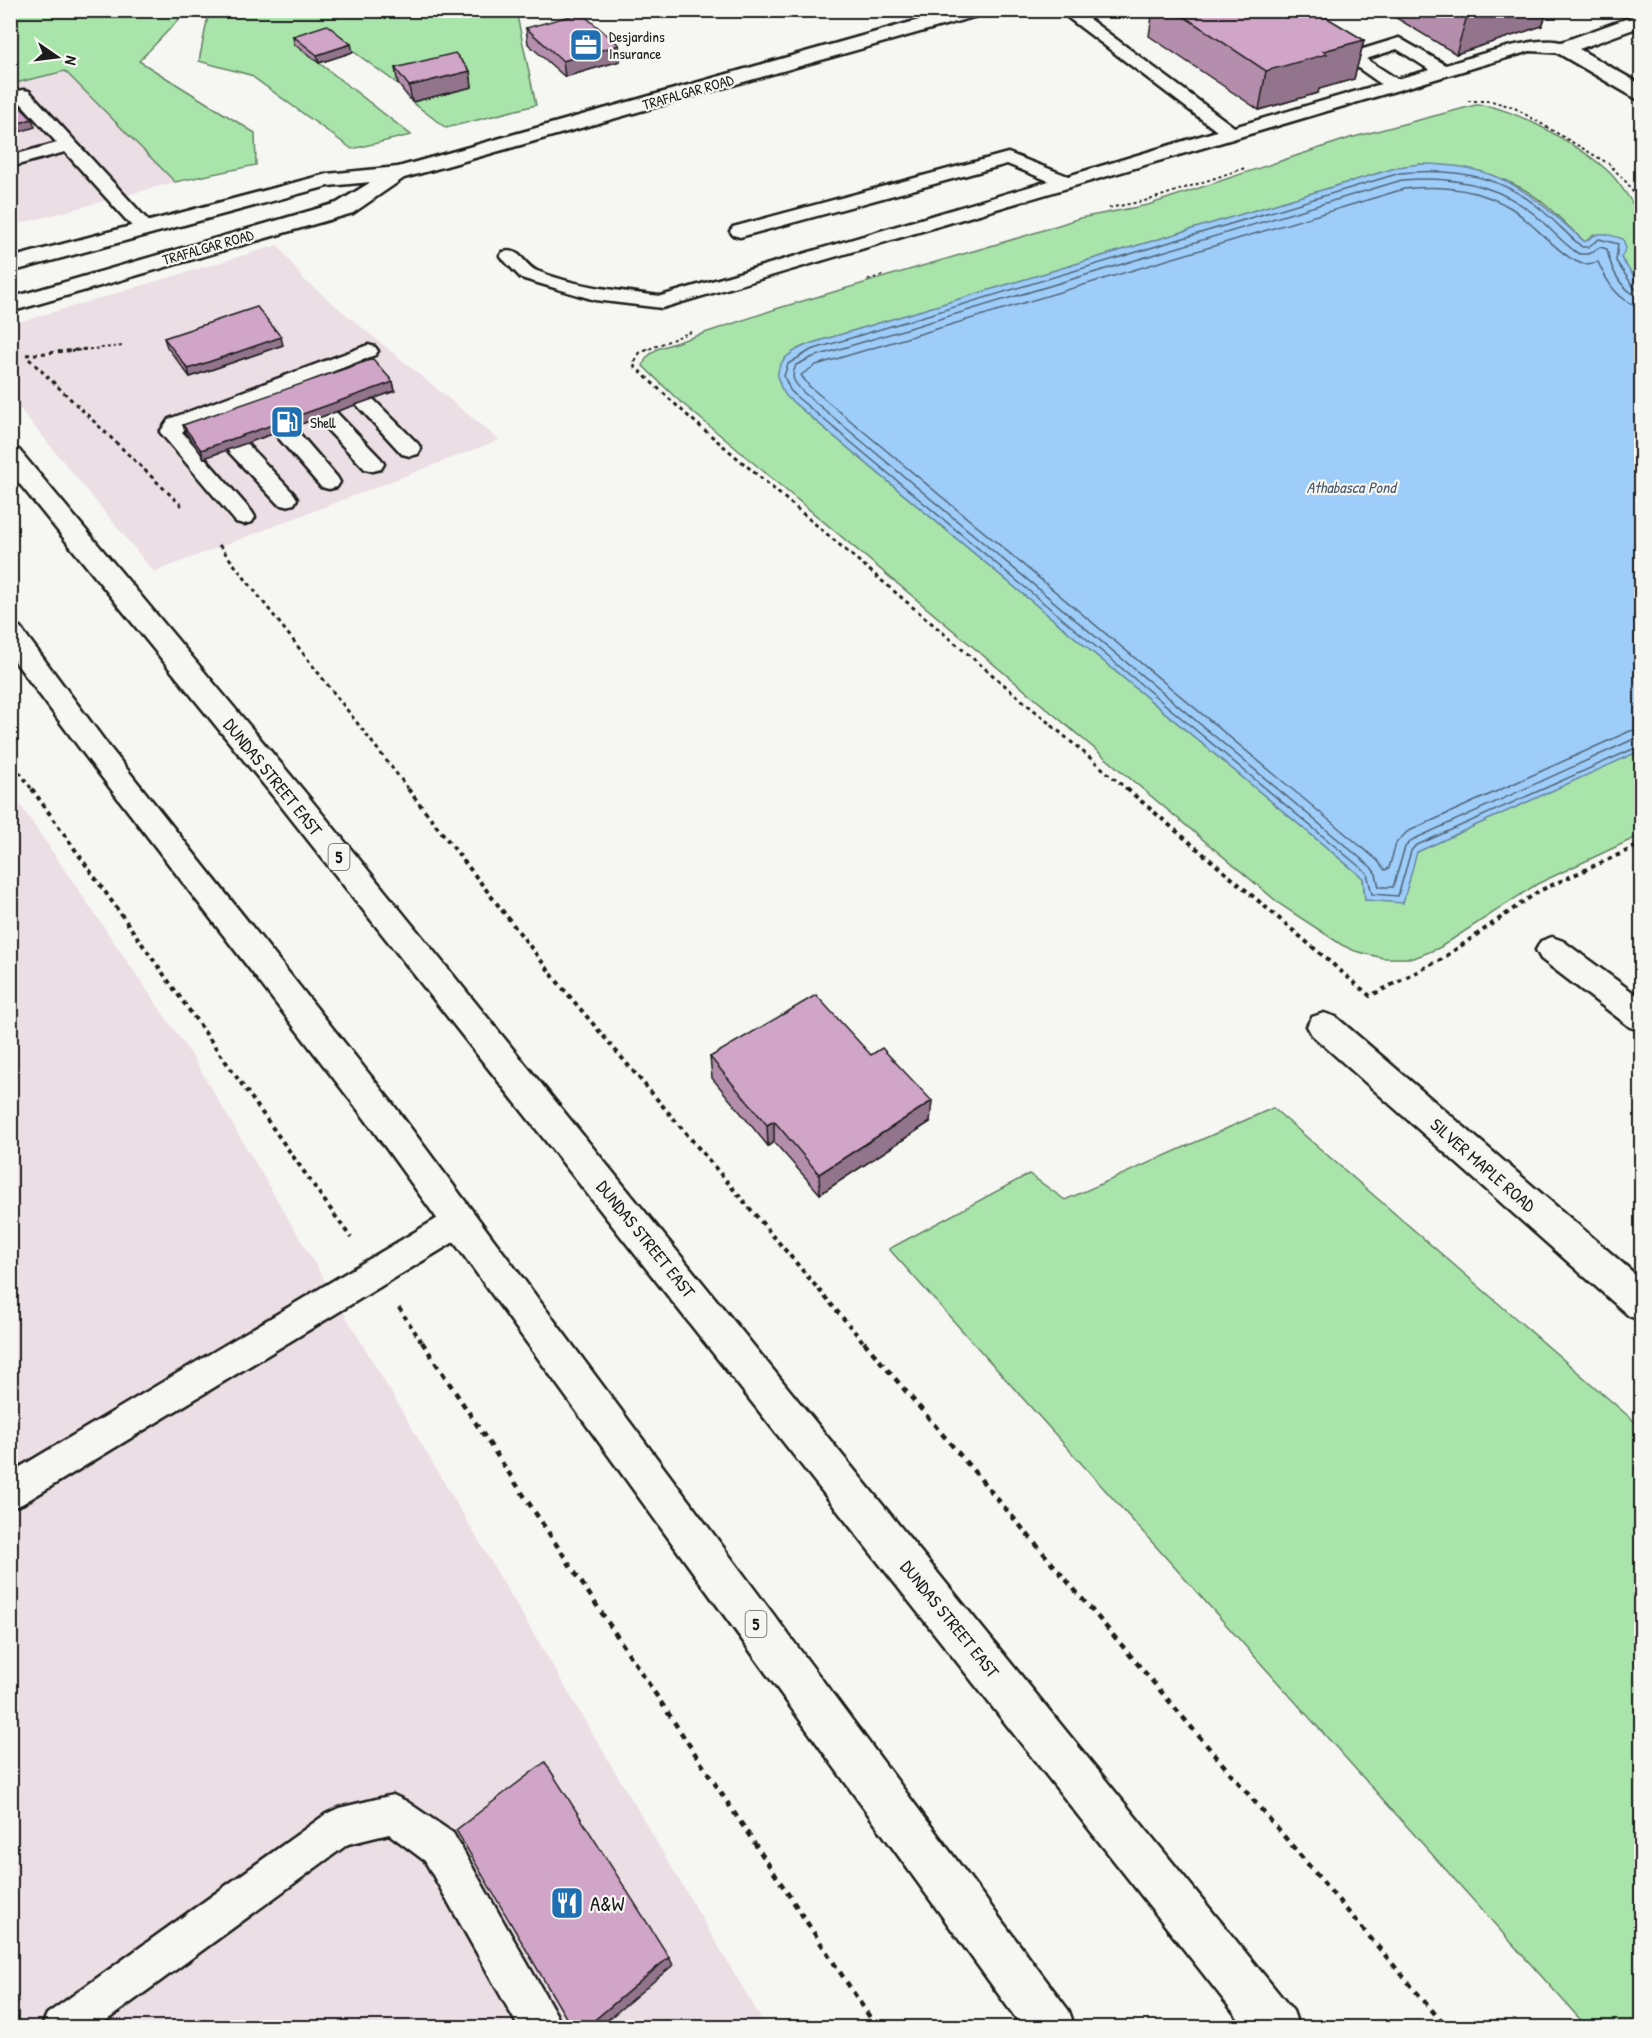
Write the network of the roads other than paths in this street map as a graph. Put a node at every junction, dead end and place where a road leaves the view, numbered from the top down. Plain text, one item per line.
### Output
1 (977, 10) edge
2 (1066, 10) edge
3 (1641, 19) edge
4 (1563, 48) junction
5 (1444, 71) junction
6 (1395, 86) junction
7 (1641, 94) edge
8 (10, 98) edge
9 (1231, 133) junction
10 (10, 144) edge
11 (68, 145) junction
12 (17, 160) edge
13 (399, 173) junction
14 (1068, 182) junction
15 (145, 229) junction
16 (740, 231) dead end
17 (510, 256) dead end
18 (10, 265) edge
19 (10, 305) edge
20 (368, 351) dead end
21 (365, 402) edge
22 (326, 415) edge
23 (284, 430) edge
24 (237, 447) edge
25 (410, 449) dead end
26 (10, 456) edge
27 (373, 464) dead end
28 (329, 482) dead end
29 (286, 500) dead end
30 (244, 517) dead end
31 (10, 634) edge
32 (1552, 950) dead end
33 (1641, 1018) edge
34 (1324, 1026) dead end
35 (460, 1221) junction
36 (1641, 1304) edge
37 (10, 1492) edge
38 (61, 2028) edge
39 (542, 2028) edge
40 (1052, 2028) edge
41 (1276, 2028) edge

1 - 13 main road, TRAFALGAR ROAD
2 - 9 lane
3 - 4 main road
4 - 5 lane
4 - 7 main road
5 - 6 lane
5 - 6 lane
6 - 9 lane
8 - 11 lane
9 - 14 lane
10 - 12 lane
11 - 12 lane
11 - 15 lane
13 - 15 main road, TRAFALGAR ROAD
13 - 19 main road, TRAFALGAR ROAD
14 - 16 lane
14 - 17 lane
15 - 18 main road, TRAFALGAR ROAD
20 - 30 lane
21 - 25 lane
22 - 27 lane
23 - 28 lane
24 - 29 lane
26 - 41 main road, DUNDAS STREET EAST / 5
31 - 35 main road, 5
32 - 33 main road
34 - 36 main road, SILVER MAPLE ROAD
35 - 37 lane
35 - 40 main road, 5
38 - 39 lane

